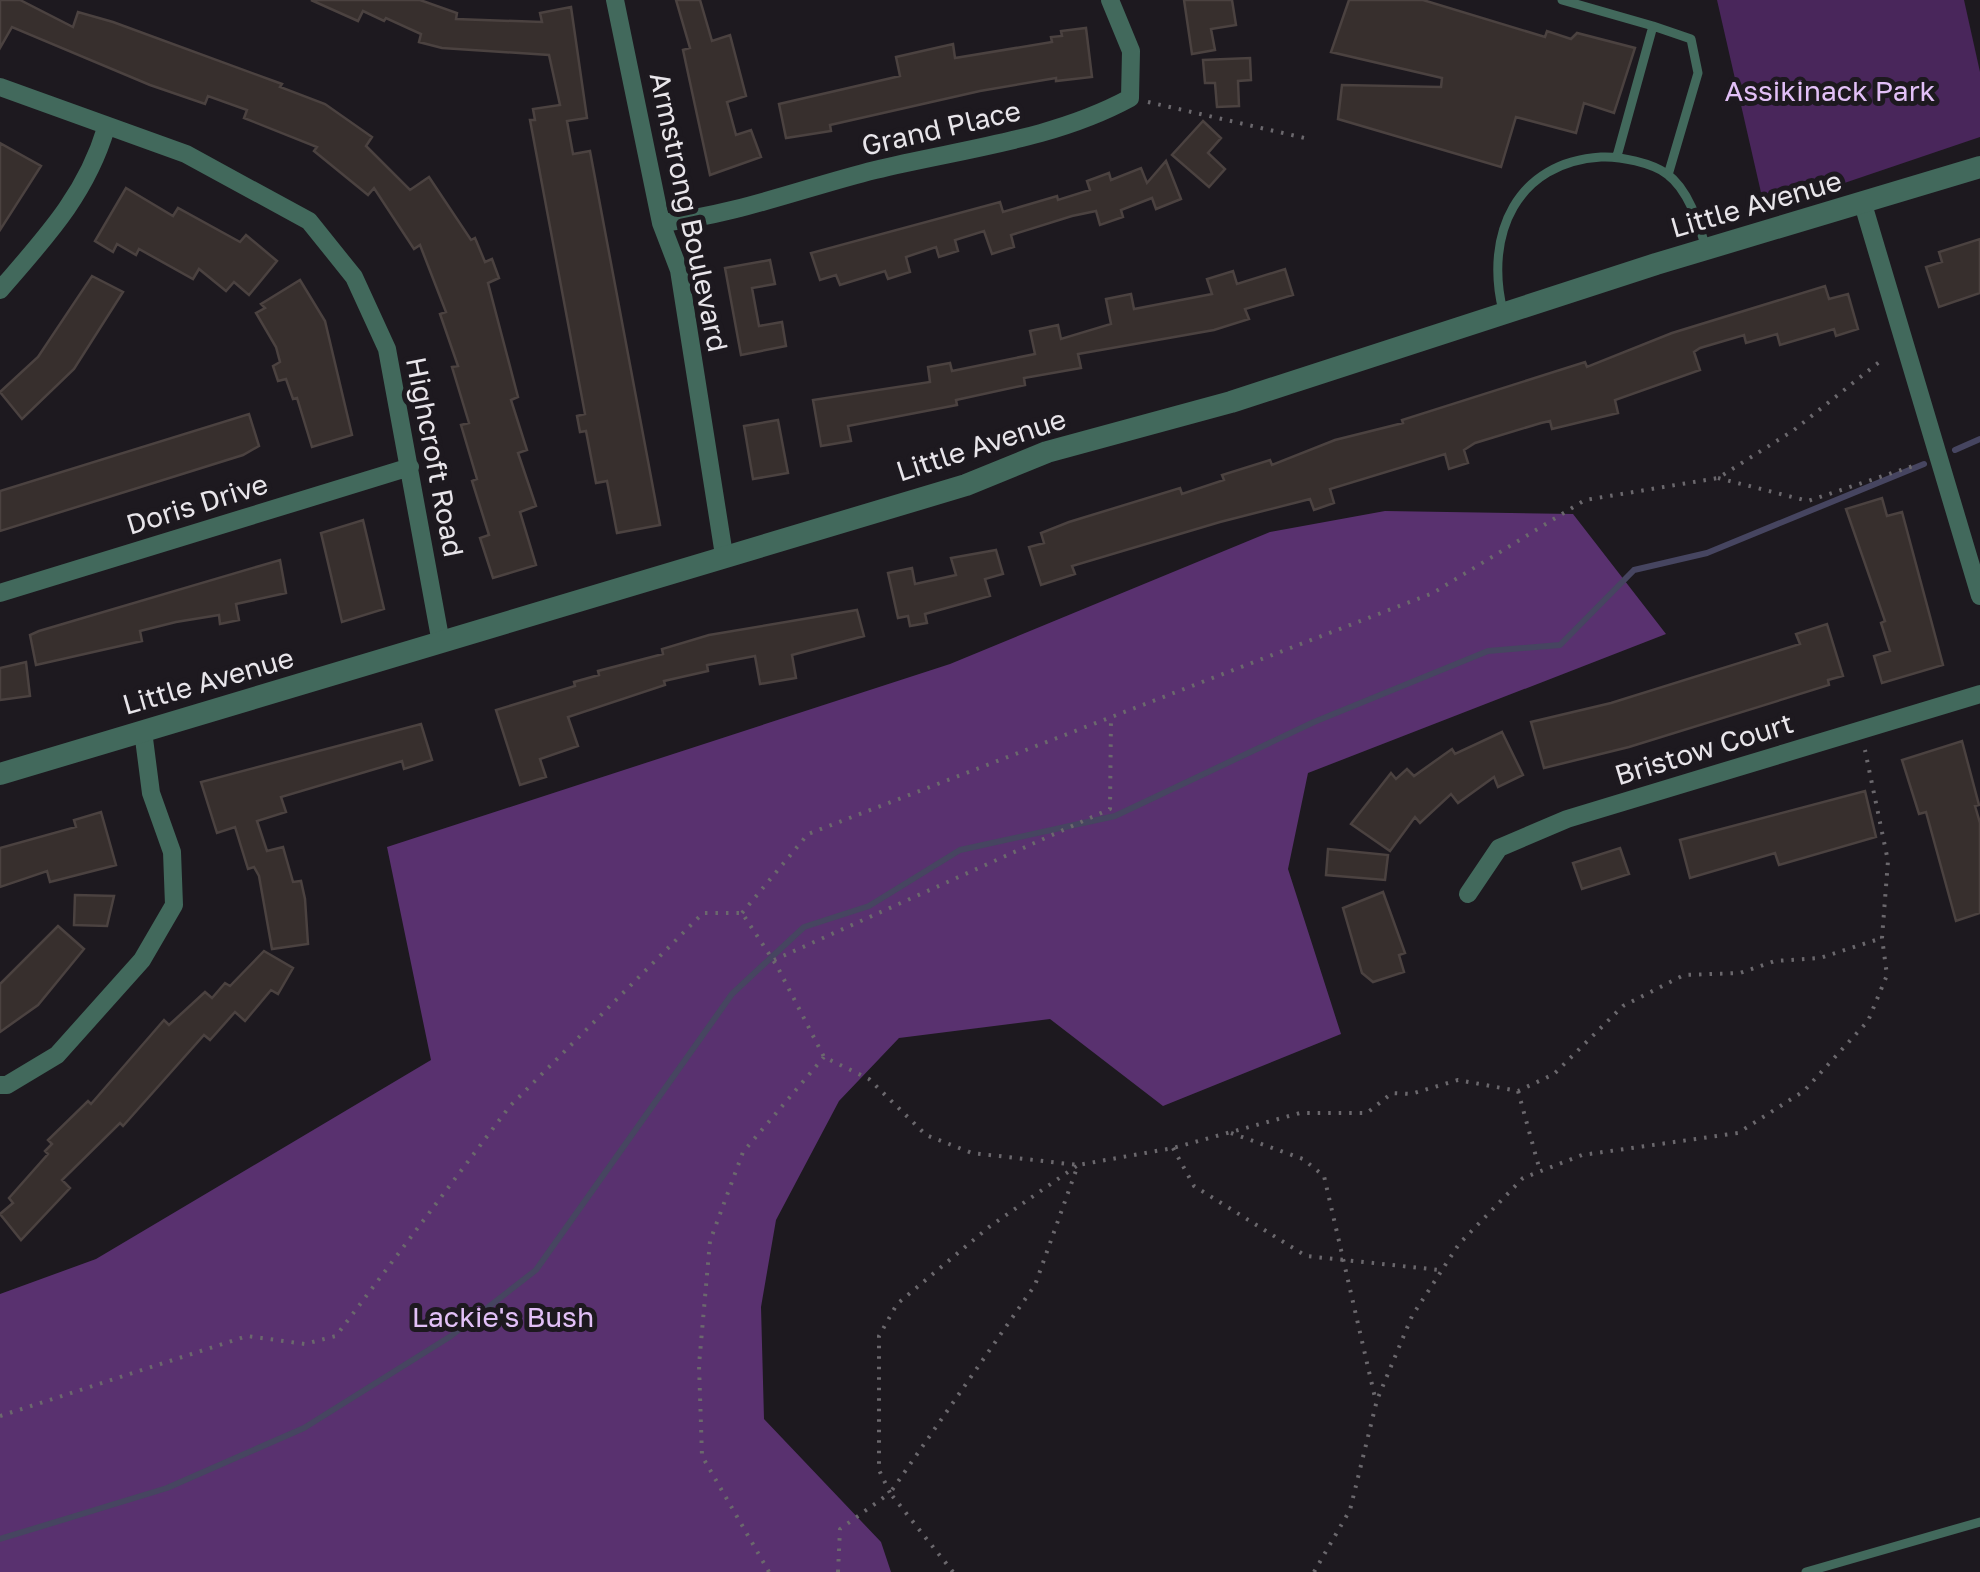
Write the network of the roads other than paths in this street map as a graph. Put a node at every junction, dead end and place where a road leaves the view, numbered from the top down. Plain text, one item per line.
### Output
1 (616, 0) edge
2 (1110, 0) edge
3 (1562, 0) edge
4 (1654, 26) junction
5 (0, 86) edge
6 (106, 128) junction
7 (1618, 156) junction
8 (1980, 168) edge
9 (1668, 175) junction
10 (1863, 204) junction
11 (661, 223) junction
12 (1707, 250) junction
13 (0, 290) edge
14 (1504, 314) junction
15 (410, 467) junction
16 (724, 555) junction
17 (0, 593) edge
18 (1980, 596) edge
19 (441, 643) junction
20 (1980, 694) edge
21 (143, 731) junction
22 (0, 774) edge
23 (1468, 894) dead end
24 (2, 1090) edge
25 (1980, 1522) edge
26 (1806, 1572) edge

1 - 11 street, Armstrong Boulevard
2 - 11 street, Grand Place
3 - 4 lane
4 - 7 lane
4 - 9 lane
5 - 6 street, Highcroft Road
6 - 13 street
6 - 15 street, Highcroft Road
7 - 9 lane
7 - 14 lane
8 - 10 street, Little Avenue
9 - 12 lane
10 - 12 street, Little Avenue
10 - 18 street
11 - 16 street, Armstrong Boulevard
12 - 14 street, Little Avenue
14 - 16 street, Little Avenue
15 - 17 street, Doris Drive
15 - 19 street, Highcroft Road
16 - 19 street, Little Avenue
19 - 21 street, Little Avenue
20 - 23 street, Bristow Court
21 - 22 street, Little Avenue
21 - 24 street
25 - 26 lane

